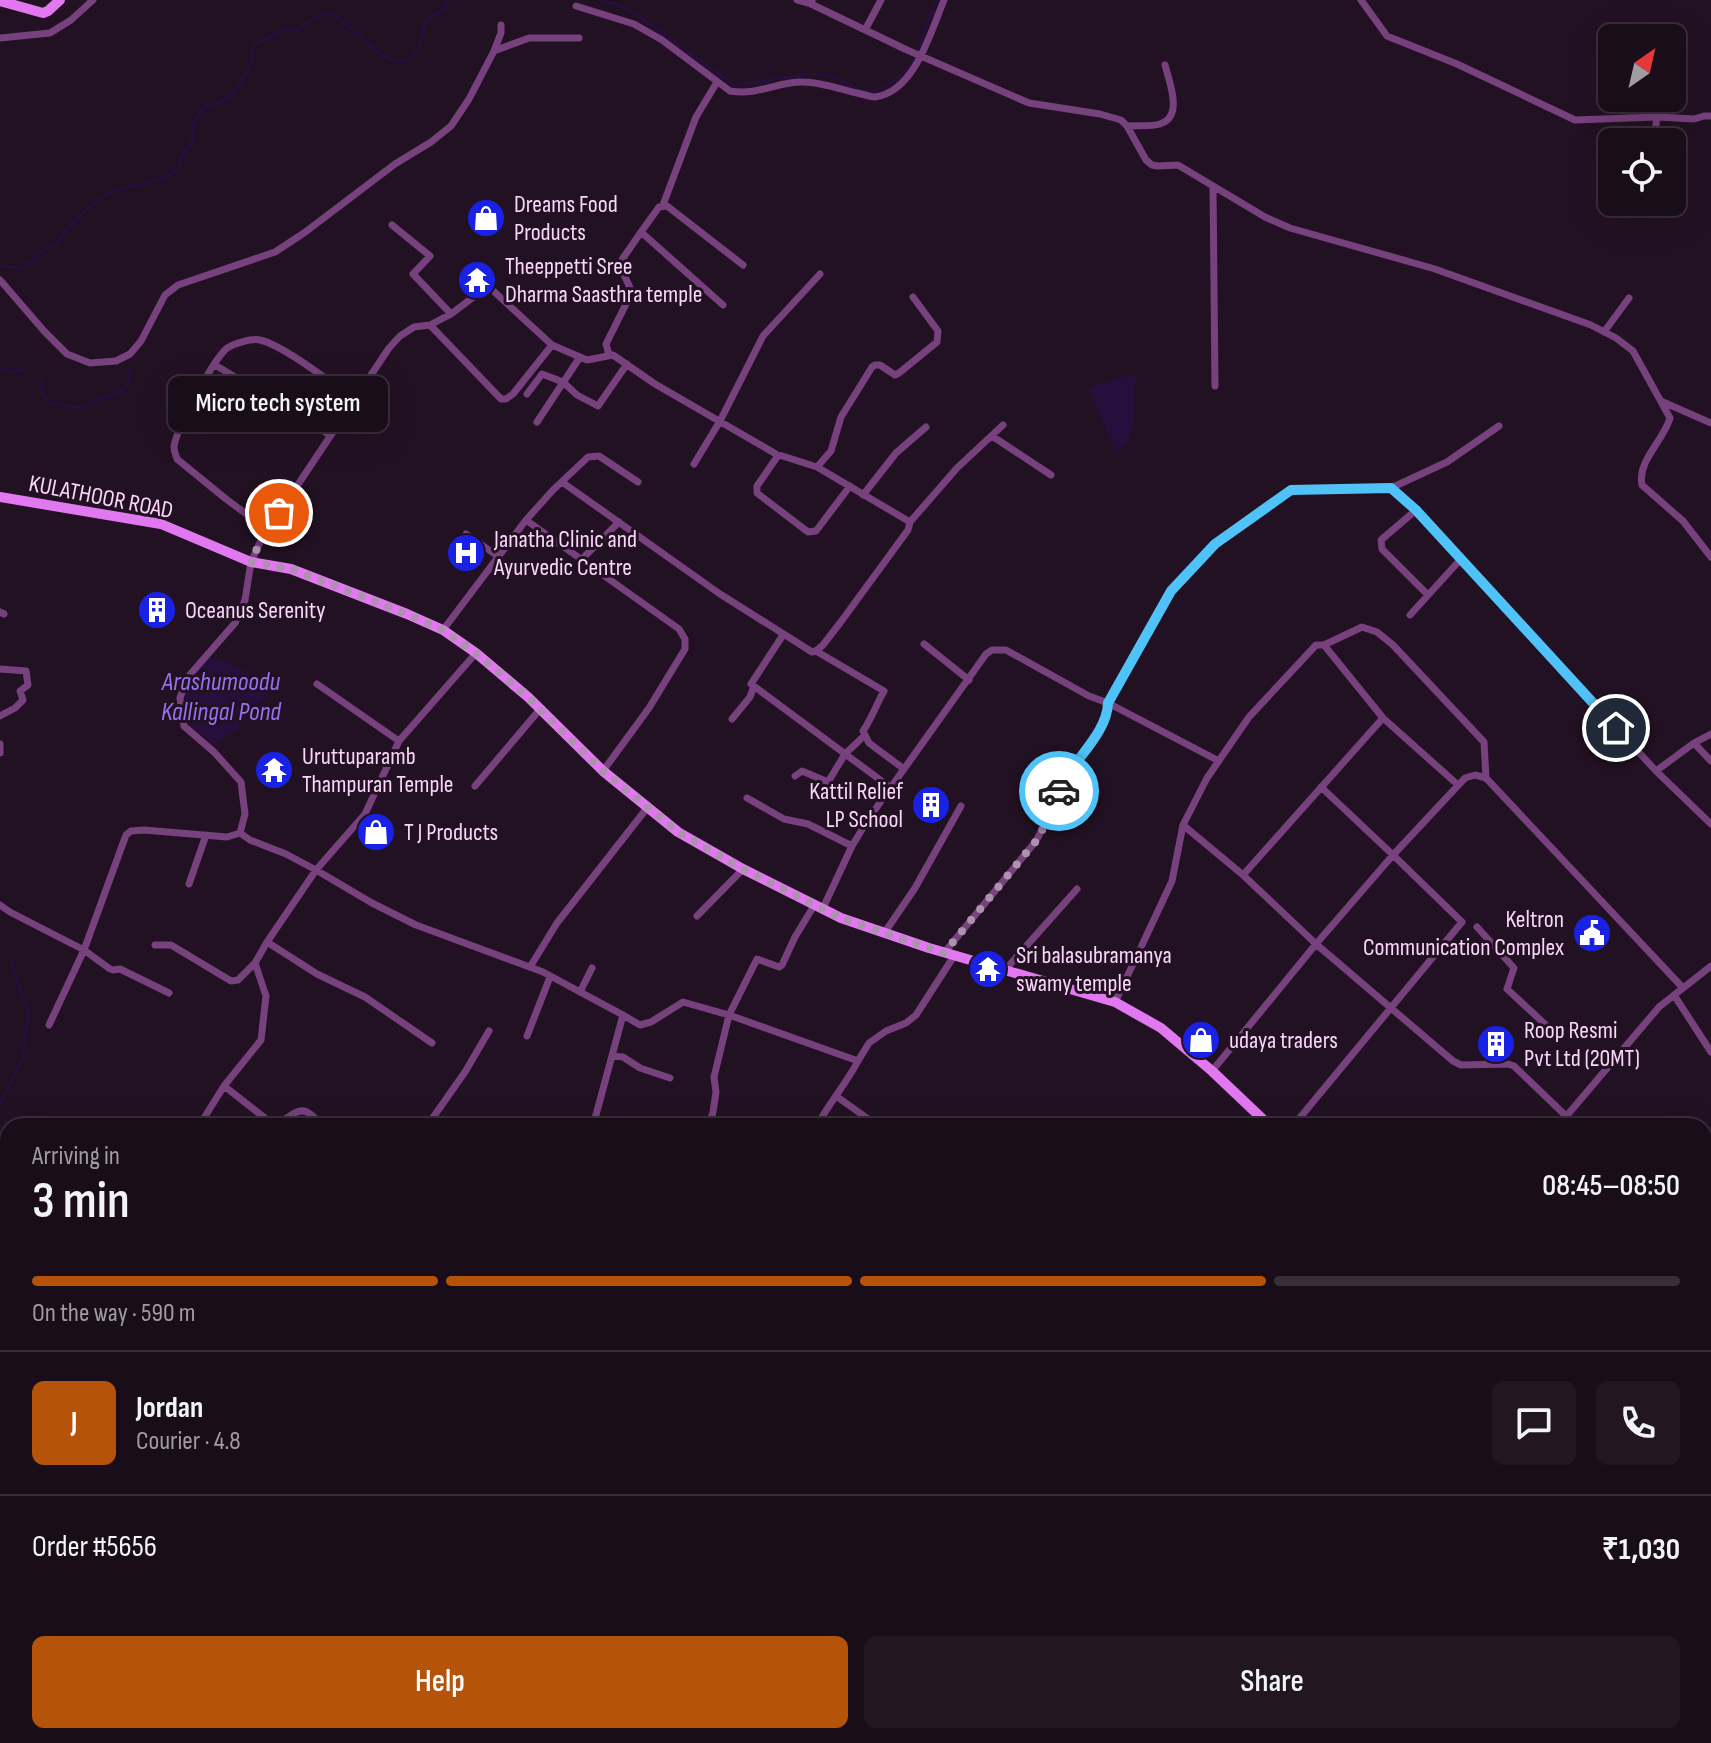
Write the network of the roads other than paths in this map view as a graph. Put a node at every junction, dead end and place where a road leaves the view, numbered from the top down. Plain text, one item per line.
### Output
1 (60, 0) edge
2 (93, 0) edge
3 (797, 0) edge
4 (881, 0) edge
5 (944, 0) edge
6 (1361, 0) edge
7 (0, 1) edge
8 (812, 2) edge
9 (576, 6) dead end
10 (501, 25) dead end
11 (865, 30) junction
12 (0, 38) edge
13 (579, 38) dead end
14 (494, 51) junction
15 (920, 56) junction
16 (1165, 65) dead end
17 (717, 82) junction
18 (1711, 116) edge
19 (1657, 117) junction
20 (1127, 126) junction
21 (1655, 128) edge
22 (1213, 186) junction
23 (663, 205) junction
24 (392, 225) dead end
25 (641, 232) junction
26 (743, 265) dead end
27 (820, 274) dead end
28 (1, 280) edge
29 (913, 297) dead end
30 (1629, 298) dead end
31 (723, 305) dead end
32 (451, 314) junction
33 (430, 325) junction
34 (1604, 332) junction
35 (552, 345) junction
36 (609, 355) junction
37 (580, 357) junction
38 (627, 364) junction
39 (215, 365) junction
40 (563, 382) junction
41 (1215, 386) dead end
42 (527, 394) dead end
43 (268, 397) dead end
44 (354, 399) junction
45 (1661, 401) junction
46 (307, 421) dead end
47 (720, 421) junction
48 (537, 422) dead end
49 (1711, 423) edge
50 (1003, 425) dead end
51 (1499, 426) dead end
52 (926, 427) dead end
53 (330, 435) junction
54 (992, 436) junction
55 (776, 454) junction
56 (694, 464) dead end
57 (817, 467) junction
58 (1051, 475) dead end
59 (562, 482) junction
60 (638, 482) dead end
61 (850, 486) junction
62 (1391, 488) junction
63 (863, 495) junction
64 (0, 497) edge
65 (1416, 510) junction
66 (526, 520) junction
67 (619, 522) junction
68 (910, 522) junction
69 (268, 530) junction
70 (466, 534) dead end
71 (499, 557) junction
72 (1711, 557) edge
73 (582, 559) junction
74 (1460, 560) junction
75 (251, 562) junction
76 (1428, 595) junction
77 (1410, 615) dead end
78 (443, 630) junction
79 (783, 635) junction
80 (924, 644) dead end
81 (1324, 645) junction
82 (816, 651) junction
83 (476, 653) junction
84 (0, 669) edge
85 (969, 680) junction
86 (317, 684) dead end
87 (754, 686) junction
88 (1108, 703) junction
89 (541, 708) junction
90 (0, 716) edge
91 (1383, 718) junction
92 (732, 719) dead end
93 (1711, 734) edge
94 (865, 735) junction
95 (399, 741) junction
96 (1694, 743) junction
97 (0, 744) edge
98 (0, 753) edge
99 (845, 754) junction
100 (1219, 761) junction
101 (1711, 761) edge
102 (904, 769) junction
103 (603, 771) junction
104 (1656, 771) junction
105 (795, 776) dead end
106 (1486, 778) junction
107 (1458, 785) junction
108 (475, 786) dead end
109 (1321, 787) junction
110 (891, 788) junction
111 (747, 798) dead end
112 (961, 806) dead end
113 (647, 808) junction
114 (1711, 824) edge
115 (1183, 825) junction
116 (240, 833) junction
117 (206, 835) junction
118 (852, 846) junction
119 (1393, 855) junction
120 (743, 869) junction
121 (316, 870) junction
122 (1243, 875) junction
123 (189, 884) dead end
124 (1077, 889) dead end
125 (0, 905) edge
126 (819, 906) junction
127 (697, 916) dead end
128 (1477, 927) dead end
129 (885, 932) junction
130 (267, 942) junction
131 (1316, 944) junction
132 (155, 945) dead end
133 (1142, 945) tunnel mouth
134 (84, 950) junction
135 (949, 954) junction
136 (1134, 962) tunnel mouth
137 (255, 963) junction
138 (1711, 966) edge
139 (530, 967) junction
140 (592, 968) dead end
141 (1005, 970) junction
142 (550, 977) junction
143 (1683, 988) junction
144 (580, 992) junction
145 (169, 993) dead end
146 (1674, 995) junction
147 (1115, 1002) junction
148 (1390, 1007) junction
149 (623, 1015) junction
150 (729, 1015) junction
151 (49, 1025) dead end
152 (1548, 1027) dead end
153 (489, 1031) dead end
154 (527, 1036) dead end
155 (432, 1043) dead end
156 (1711, 1052) edge
157 (612, 1056) junction
158 (858, 1061) junction
159 (1212, 1071) junction
160 (670, 1078) dead end
161 (224, 1086) junction
162 (836, 1096) junction
163 (1566, 1116) joint
164 (204, 1118) edge
165 (265, 1118) edge
166 (287, 1118) edge
167 (314, 1118) edge
168 (433, 1118) edge
169 (598, 1118) edge
170 (711, 1118) edge
171 (822, 1118) edge
172 (867, 1118) edge
173 (1262, 1118) edge
174 (1300, 1118) edge

1 - 7 main road
2 - 12 street
3 - 8 street
4 - 11 street
5 - 15 street
6 - 19 street
8 - 11 street
9 - 17 street
10 - 14 street
11 - 15 street
13 - 14 street
14 - 28 street
15 - 17 street
15 - 20 street
16 - 20 street
17 - 23 street
18 - 19 street
19 - 21 street
20 - 22 street
22 - 34 street
22 - 41 street
23 - 25 street
23 - 26 street
24 - 32 street
25 - 31 street
25 - 36 street
27 - 47 street
29 - 57 street
30 - 34 street
32 - 33 street
32 - 35 street
33 - 35 street
33 - 44 street
34 - 45 street
35 - 37 street
36 - 37 street
36 - 38 street
37 - 40 street
38 - 40 street
38 - 47 street
39 - 43 street
39 - 44 street
39 - 69 street
40 - 42 street
40 - 48 street
44 - 53 street
45 - 49 street
45 - 72 street
46 - 53 street
47 - 55 street
47 - 56 street
50 - 54 street
51 - 62 street
52 - 63 street
53 - 69 street
54 - 58 street
54 - 68 street
55 - 57 street
55 - 61 street
57 - 61 street
59 - 60 street
59 - 66 street
59 - 67 street
61 - 63 street
62 - 65 street
62 - 88 street
63 - 68 street
64 - 75 main road, KULATHOOR ROAD
65 - 74 street
65 - 76 street
66 - 71 street
66 - 73 street
67 - 73 street
67 - 79 street
68 - 82 street
69 - 75 street
70 - 71 street
71 - 78 street
73 - 103 street
74 - 76 street
74 - 104 street
75 - 78 main road, KULATHOOR ROAD
75 - 116 street
76 - 77 street
78 - 83 main road, KULATHOOR ROAD
79 - 82 street
79 - 87 street
80 - 85 street
81 - 91 street
81 - 100 street
81 - 106 street
82 - 94 street
83 - 89 main road, KULATHOOR ROAD
83 - 95 street
84 - 90 street
85 - 88 street
85 - 102 street
86 - 95 street
87 - 92 street
87 - 99 street
88 - 100 street
88 - 135 street
89 - 103 main road, KULATHOOR ROAD
89 - 108 street
91 - 107 street
91 - 109 street
93 - 96 street
94 - 99 street
94 - 102 street
95 - 121 street
96 - 101 street
96 - 104 street
97 - 98 street
99 - 105 street
99 - 110 street
100 - 115 street
102 - 110 street
103 - 113 main road, KULATHOOR ROAD
104 - 114 street
106 - 107 street
106 - 143 street
107 - 119 street
109 - 119 street
109 - 122 street
110 - 118 street
111 - 118 street
112 - 129 street
113 - 120 main road, KULATHOOR ROAD
113 - 139 street
115 - 122 street
115 - 133 street
116 - 117 street
116 - 121 street
117 - 123 street
117 - 134 street
118 - 126 street
119 - 131 street
119 - 148 street
120 - 126 main road, KULATHOOR ROAD
120 - 127 street
121 - 130 street
121 - 139 street
122 - 131 street
124 - 141 street
125 - 134 street
126 - 129 main road, KULATHOOR ROAD
126 - 150 street
128 - 152 street
129 - 135 main road, KULATHOOR ROAD
130 - 137 street
130 - 155 street
131 - 148 street
131 - 159 street
132 - 137 street
134 - 145 street
134 - 151 street
135 - 141 main road, KULATHOOR ROAD
135 - 158 street
136 - 147 street
137 - 161 street
138 - 143 street
139 - 142 street
140 - 144 street
141 - 147 main road, KULATHOOR ROAD
142 - 144 street
142 - 154 street
143 - 146 street
144 - 149 street
146 - 156 street
146 - 163 street
147 - 159 main road, KULATHOOR ROAD
148 - 163 street
148 - 174 street
149 - 150 street
149 - 157 street
150 - 158 street
150 - 170 street
153 - 168 street
157 - 160 street
157 - 169 street
158 - 162 street
159 - 173 main road, KULATHOOR ROAD
161 - 164 street
161 - 165 street
162 - 171 street
162 - 172 street
166 - 167 street

